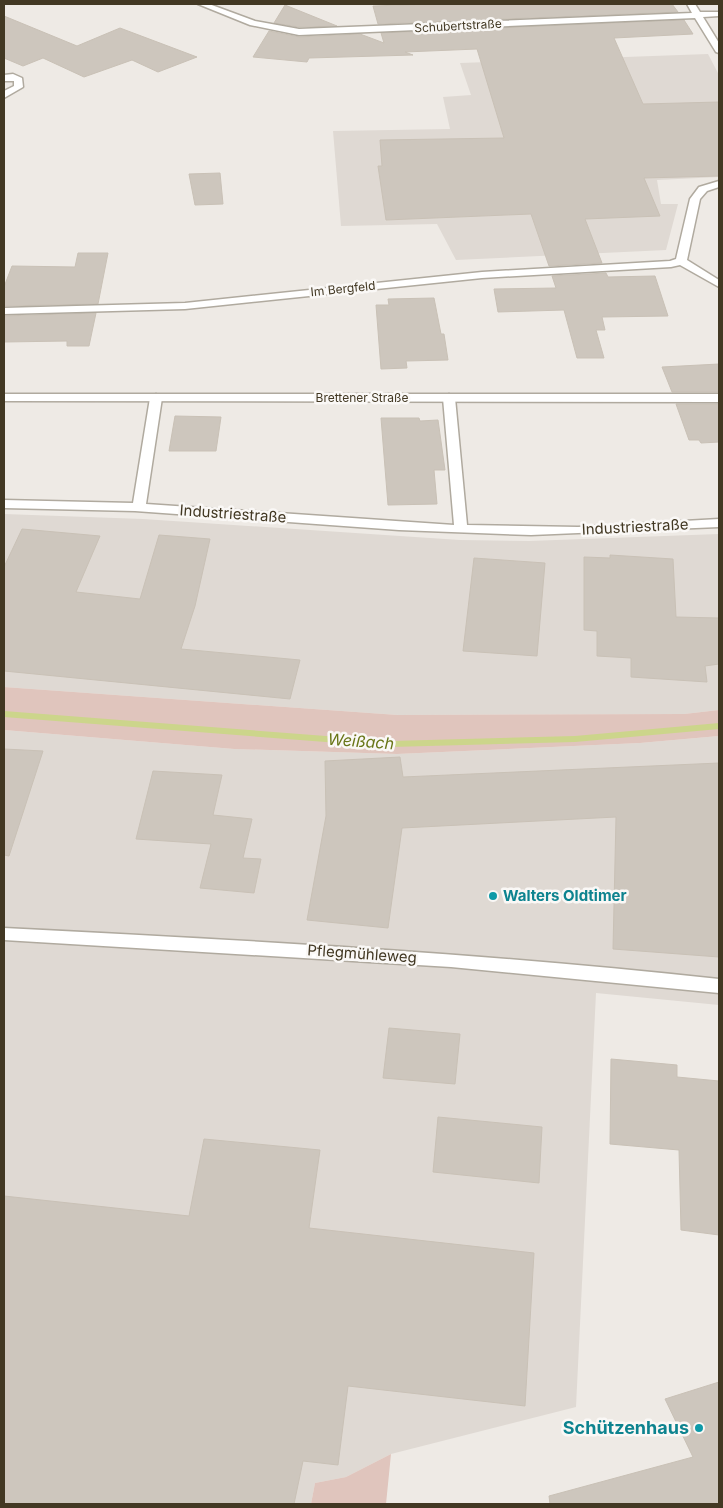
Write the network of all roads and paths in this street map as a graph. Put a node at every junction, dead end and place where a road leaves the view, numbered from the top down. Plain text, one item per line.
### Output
1 (202, 4) edge
2 (691, 4) edge
3 (719, 14) edge
4 (699, 15) junction
5 (719, 50) edge
6 (4, 78) edge
7 (4, 94) edge
8 (719, 184) edge
9 (681, 261) junction
10 (719, 284) edge
11 (4, 311) edge
12 (4, 398) edge
13 (156, 398) junction
14 (448, 398) junction
15 (719, 398) edge
16 (4, 504) edge
17 (139, 508) junction
18 (719, 523) edge
19 (461, 529) junction
20 (4, 934) edge
21 (719, 986) edge

1 - 4 street, Schubertstraße
2 - 4 street
3 - 4 street, Schubertstraße
4 - 5 street
6 - 7 street
8 - 9 street
9 - 10 street
9 - 11 street, Im Bergfeld
12 - 13 street, Brettener Straße
13 - 14 street, Brettener Straße
13 - 17 street
14 - 15 street, Brettener Straße
14 - 19 street
16 - 17 street, Industriestraße
17 - 19 street, Industriestraße
18 - 19 street, Industriestraße
20 - 21 street, Pflegmühleweg

